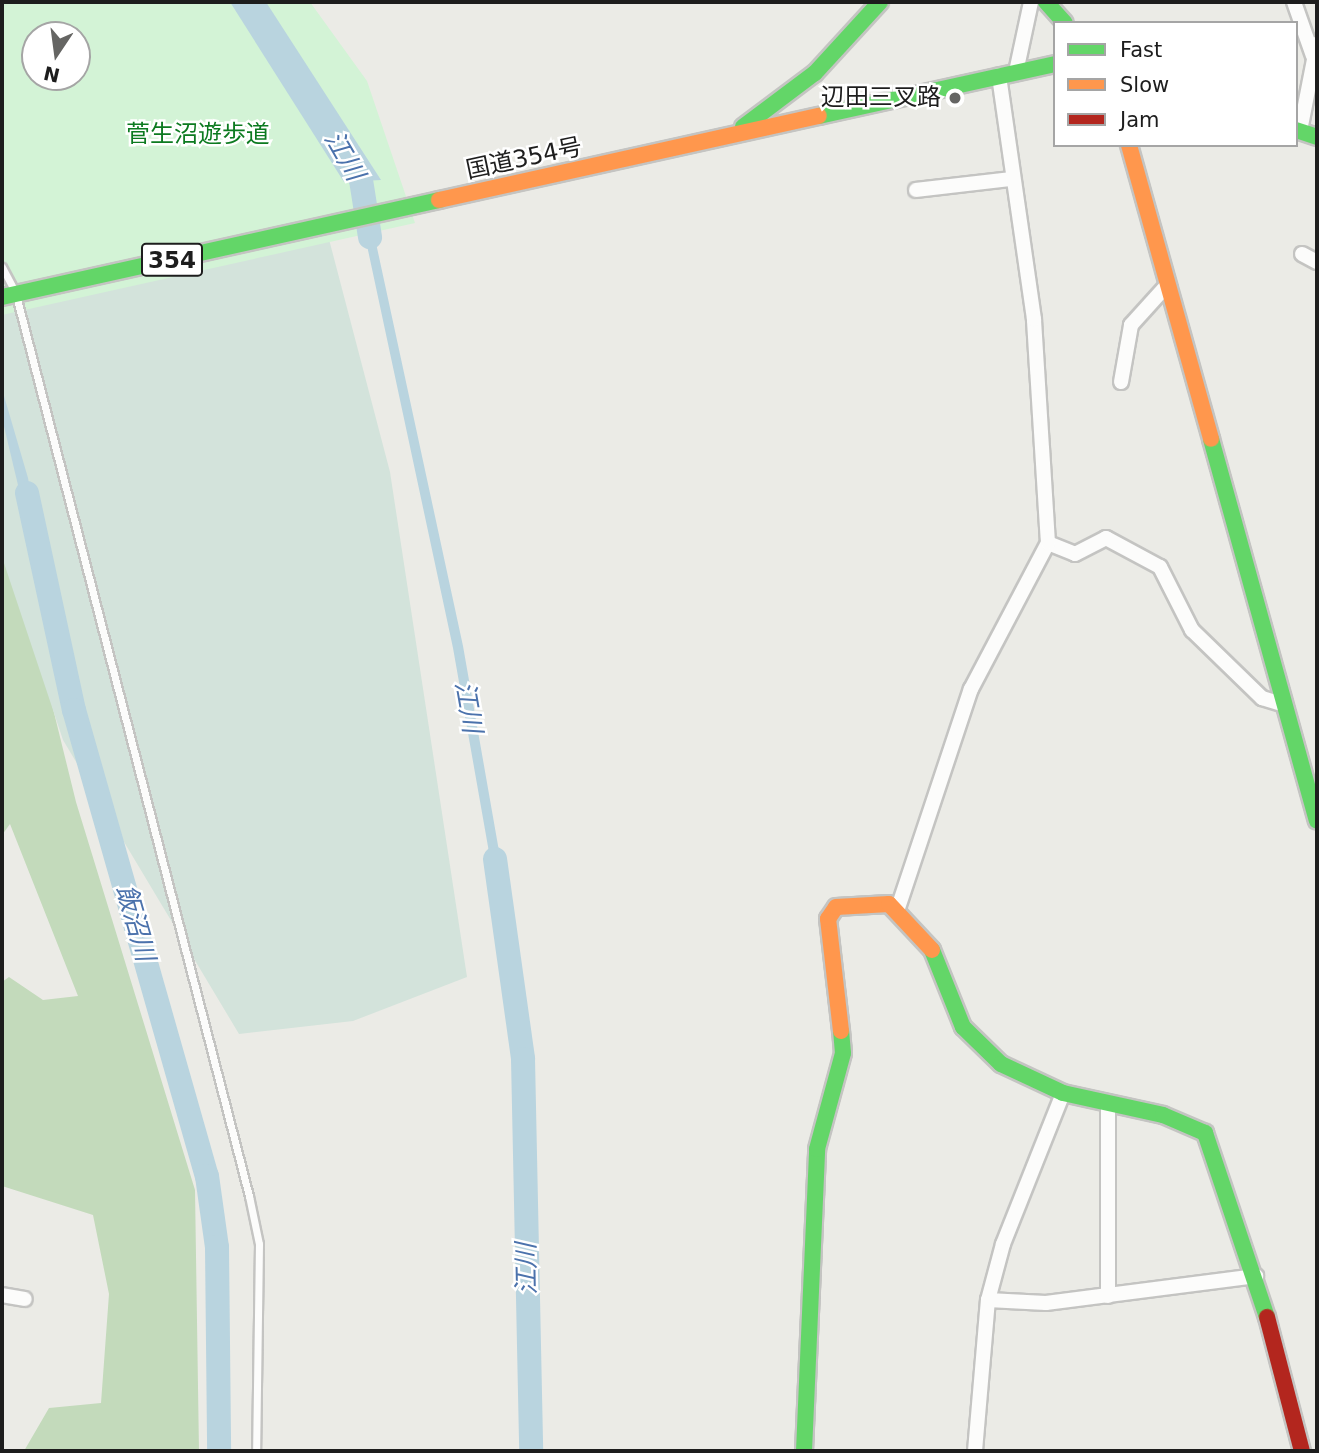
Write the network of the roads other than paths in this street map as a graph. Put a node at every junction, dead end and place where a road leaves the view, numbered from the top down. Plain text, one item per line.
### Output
1 (880, 2) edge
2 (1031, 2) edge
3 (1046, 2) edge
4 (1294, 2) edge
5 (1063, 21) edge
6 (1317, 44) edge
7 (1314, 59) junction
8 (1053, 64) edge
9 (1016, 72) junction
10 (999, 75) junction
11 (1298, 130) edge
12 (1317, 137) edge
13 (724, 138) junction
14 (1130, 147) edge
15 (1011, 179) junction
16 (916, 190) dead end
17 (1302, 254) dead end
18 (1317, 262) edge
19 (2, 267) edge
20 (1168, 284) junction
21 (7, 296) edge
22 (1121, 382) dead end
23 (1048, 542) junction
24 (1285, 705) junction
25 (1317, 821) edge
26 (898, 908) junction
27 (1063, 1093) junction
28 (1108, 1104) junction
29 (1256, 1276) junction
30 (2, 1295) edge
31 (1108, 1296) junction
32 (24, 1299) dead end
33 (988, 1300) junction
34 (256, 1451) edge
35 (804, 1451) edge
36 (975, 1451) edge
37 (1302, 1451) edge

1 - 13 main road
2 - 9 street
3 - 5 main road
4 - 7 street
6 - 7 street
7 - 11 street
8 - 9 main road, 国道354号 / 354
9 - 10 main road, 国道354号 / 354
10 - 13 main road, 国道354号 / 354
10 - 15 street
11 - 12 main road
13 - 21 main road, 国道354号 / 354
14 - 20 main road
15 - 16 street
15 - 23 street
17 - 18 street
19 - 21 lane
20 - 22 street
20 - 24 main road
21 - 34 lane
23 - 24 street
23 - 26 street
24 - 25 main road
26 - 27 main road
26 - 35 main road
27 - 28 main road
27 - 33 street
28 - 29 main road
28 - 31 street
29 - 31 street
29 - 37 main road
30 - 32 street
31 - 33 street
33 - 36 street

